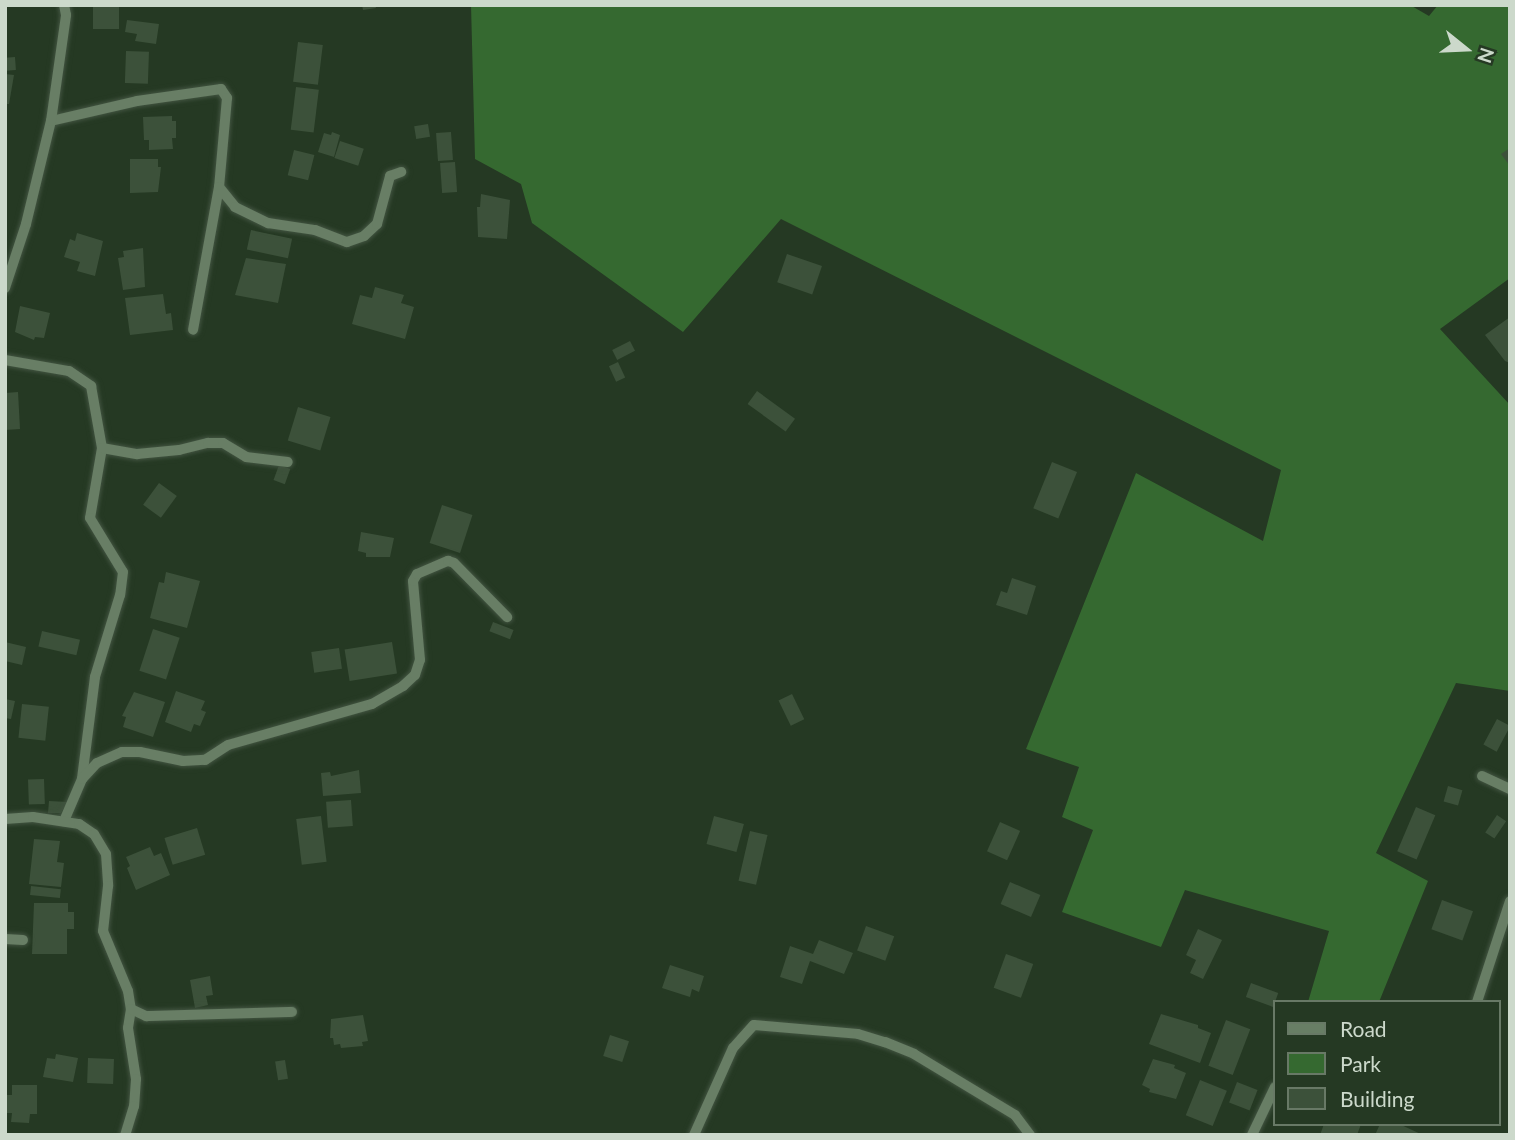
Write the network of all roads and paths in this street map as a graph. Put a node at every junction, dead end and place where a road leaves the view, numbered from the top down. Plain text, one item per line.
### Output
1 (64, 5) edge
2 (51, 121) junction
3 (401, 172) dead end
4 (219, 187) junction
5 (5, 288) edge
6 (193, 330) dead end
7 (5, 360) edge
8 (102, 449) junction
9 (288, 462) dead end
10 (507, 617) dead end
11 (1482, 776) dead end
12 (82, 779) junction
13 (1510, 789) edge
14 (5, 819) edge
15 (64, 821) junction
16 (1510, 901) edge
17 (5, 939) edge
18 (23, 940) dead end
19 (1478, 1000) edge
20 (131, 1009) junction
21 (292, 1012) dead end
22 (1274, 1089) edge
23 (125, 1135) edge
24 (694, 1135) edge
25 (1030, 1135) edge
26 (1252, 1135) edge

1 - 2 street
2 - 4 street
2 - 5 street
3 - 4 street
4 - 6 street
7 - 8 street
8 - 9 street
8 - 12 street
10 - 12 street
11 - 13 street
12 - 15 street
14 - 15 street
15 - 20 street
16 - 19 street
17 - 18 street
20 - 21 street
20 - 23 street
22 - 26 street
24 - 25 street

